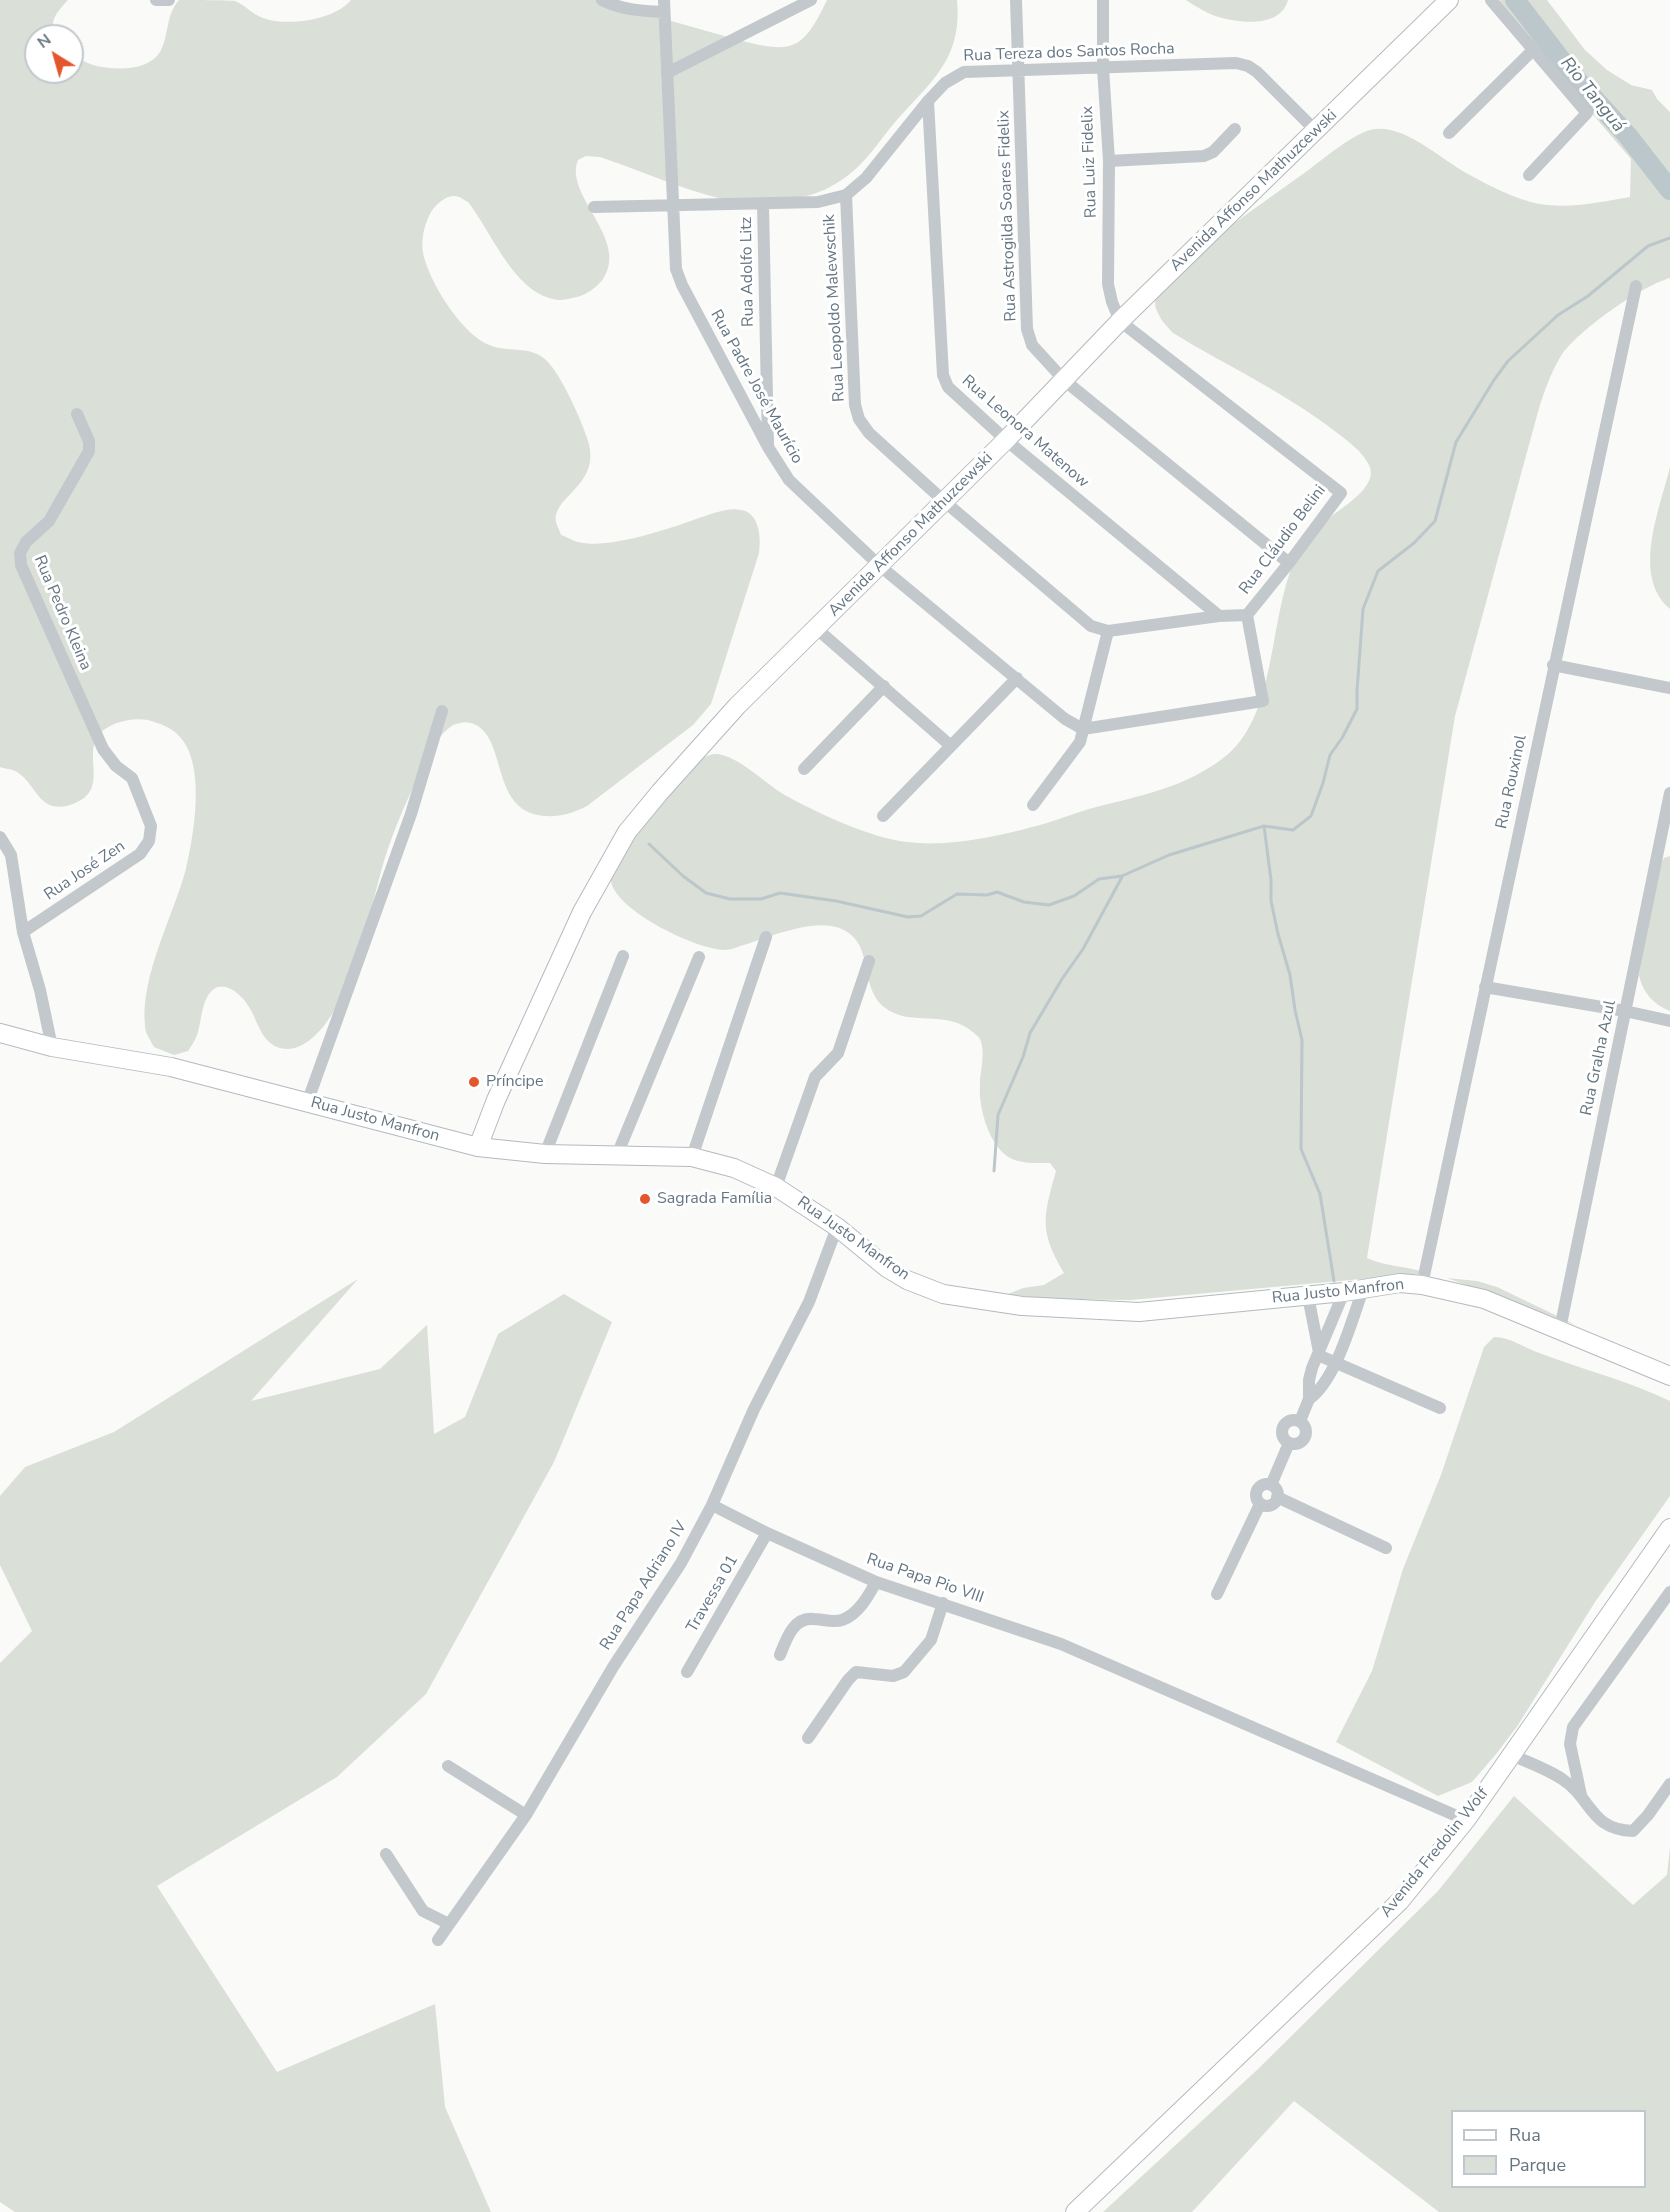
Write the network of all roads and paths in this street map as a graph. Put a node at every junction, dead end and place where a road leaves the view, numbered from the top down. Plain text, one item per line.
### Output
1 (156, 0) edge
2 (169, 0) edge
3 (602, 0) edge
4 (811, 0) edge
5 (1016, 0) edge
6 (1103, 0) edge
7 (1449, 0) edge
8 (1491, 0) edge
9 (664, 6) edge
10 (1533, 50) junction
11 (1103, 68) junction
12 (1020, 71) junction
13 (667, 73) junction
14 (928, 101) junction
15 (1235, 129) dead end
16 (1316, 131) junction
17 (1449, 133) dead end
18 (1109, 161) junction
19 (1529, 175) dead end
20 (846, 195) junction
21 (671, 204) junction
22 (763, 204) junction
23 (594, 207) dead end
24 (1636, 286) dead end
25 (1120, 321) junction
26 (1064, 380) junction
27 (77, 414) dead end
28 (1006, 440) junction
29 (768, 447) junction
30 (945, 502) junction
31 (1289, 563) junction
32 (880, 566) junction
33 (1247, 615) junction
34 (1219, 616) junction
35 (817, 629) junction
36 (1108, 631) junction
37 (1553, 665) junction
38 (1017, 678) junction
39 (884, 686) junction
40 (1670, 688) edge
41 (442, 711) dead end
42 (1083, 729) junction
43 (951, 746) junction
44 (116, 766) joint
45 (804, 769) dead end
46 (1670, 793) edge
47 (1033, 805) dead end
48 (883, 816) dead end
49 (0, 837) edge
50 (23, 932) junction
51 (766, 937) dead end
52 (623, 956) dead end
53 (699, 957) dead end
54 (869, 961) dead end
55 (1485, 987) junction
56 (1625, 1011) junction
57 (1670, 1021) edge
58 (0, 1033) edge
59 (52, 1047) junction
60 (308, 1103) junction
61 (478, 1147) junction
62 (545, 1154) junction
63 (616, 1155) junction
64 (692, 1157) junction
65 (776, 1187) junction
66 (837, 1227) junction
67 (1422, 1284) junction
68 (1363, 1288) junction
69 (1344, 1292) junction
70 (1308, 1296) junction
71 (1560, 1329) junction
72 (1318, 1353) junction
73 (1335, 1362) junction
74 (1670, 1376) edge
75 (1309, 1399) junction
76 (1440, 1408) dead end
77 (1271, 1485) junction
78 (1277, 1497) junction
79 (1260, 1504) junction
80 (712, 1505) junction
81 (1670, 1528) edge
82 (767, 1533) junction
83 (1386, 1548) dead end
84 (876, 1582) junction
85 (1670, 1593) edge
86 (1217, 1594) dead end
87 (943, 1603) junction
88 (780, 1655) dead end
89 (687, 1672) dead end
90 (808, 1738) dead end
91 (1511, 1755) junction
92 (448, 1766) dead end
93 (1670, 1784) edge
94 (1581, 1795) junction
95 (526, 1815) junction
96 (1466, 1820) junction
97 (386, 1854) dead end
98 (448, 1924) junction
99 (438, 1940) dead end
100 (1076, 2212) edge

1 - 2 street
3 - 9 street
4 - 13 street
5 - 12 street, Rua Astrogilda Soares Fidelix
6 - 11 street, Rua Luiz Fidelix
7 - 16 main road, Avenida Affonso Mathuzcewski
8 - 10 street
9 - 13 street, Rua Padre José Maurício
10 - 17 street
10 - 19 street
11 - 12 street, Rua Tereza dos Santos Rocha
11 - 16 street, Rua Tereza dos Santos Rocha
11 - 18 street, Rua Luiz Fidelix
12 - 14 street, Rua Tereza dos Santos Rocha
12 - 26 street, Rua Astrogilda Soares Fidelix
13 - 21 street, Rua Padre José Maurício
14 - 20 street, Rua Tereza dos Santos Rocha
14 - 28 street, Rua Leonora Matenow
15 - 18 street
16 - 25 main road, Avenida Affonso Mathuzcewski
18 - 25 street, Rua Luiz Fidelix
20 - 22 street, Rua Tereza dos Santos Rocha
20 - 30 street, Rua Leopoldo Malewschik
21 - 22 street, Rua Tereza dos Santos Rocha
21 - 23 street, Rua Tereza dos Santos Rocha
21 - 29 street, Rua Padre José Maurício
22 - 29 street, Rua Adolfo Litz
24 - 37 street, Rua Rouxinol
25 - 26 main road, Avenida Affonso Mathuzcewski
25 - 31 street, Rua Cláudio Belini
26 - 28 main road, Avenida Affonso Mathuzcewski
26 - 31 street, Rua Astrogilda Soares Fidelix
27 - 44 street, Rua Pedro Kleina
28 - 30 main road, Avenida Affonso Mathuzcewski
28 - 34 street, Rua Leonora Matenow
29 - 32 street, Rua Padre José Maurício
30 - 32 main road, Avenida Affonso Mathuzcewski
30 - 36 street, Rua Leopoldo Malewschik
31 - 33 street, Rua Cláudio Belini
32 - 35 main road, Avenida Affonso Mathuzcewski
32 - 38 street, Rua Padre José Maurício
33 - 34 street
33 - 42 street, Rua Cláudio Belini
34 - 36 street
35 - 39 street
35 - 61 main road, Avenida Affonso Mathuzcewski
36 - 42 street
37 - 40 street
37 - 55 street, Rua Rouxinol
38 - 42 street, Rua Padre José Maurício
38 - 43 street
39 - 43 street
39 - 45 street
41 - 60 street
42 - 47 street
43 - 48 street
44 - 50 street, Rua José Zen
46 - 56 street, Rua Gralha Azul
49 - 50 street
50 - 59 street
51 - 64 street
52 - 62 street
53 - 63 street
54 - 65 street
55 - 56 street
55 - 67 street, Rua Rouxinol
56 - 57 street
56 - 71 street, Rua Gralha Azul
58 - 59 main road, Rua Justo Manfron
59 - 60 main road, Rua Justo Manfron
60 - 61 main road, Rua Justo Manfron
61 - 62 main road, Rua Justo Manfron
62 - 63 main road, Rua Justo Manfron
63 - 64 main road, Rua Justo Manfron
64 - 65 main road, Rua Justo Manfron
65 - 66 main road, Rua Justo Manfron
66 - 70 main road, Rua Justo Manfron
66 - 80 street, Rua Papa Adriano IV
67 - 68 main road, Rua Justo Manfron
67 - 71 main road, Rua Justo Manfron
68 - 69 main road, Rua Justo Manfron
68 - 73 street
69 - 70 main road, Rua Justo Manfron
69 - 72 street
70 - 72 street
71 - 74 main road, Rua Justo Manfron
72 - 73 street
72 - 75 street
73 - 75 street
73 - 76 street
75 - 77 street
77 - 78 street
77 - 79 street
78 - 79 street
78 - 83 street
79 - 86 street
80 - 82 street, Rua Papa Pio VIII
80 - 95 street, Rua Papa Adriano IV
81 - 91 main road, Avenida Fredolin Wolf
82 - 84 street, Rua Papa Pio VIII
82 - 89 street, Travessa 01
84 - 87 street, Rua Papa Pio VIII
84 - 88 street
85 - 94 street
87 - 90 street
87 - 96 street, Rua Papa Pio VIII
91 - 94 street
91 - 96 main road, Avenida Fredolin Wolf
92 - 95 street
93 - 94 street
95 - 98 street, Rua Papa Adriano IV
96 - 100 main road, Avenida Fredolin Wolf
97 - 98 street
98 - 99 street, Rua Papa Adriano IV

